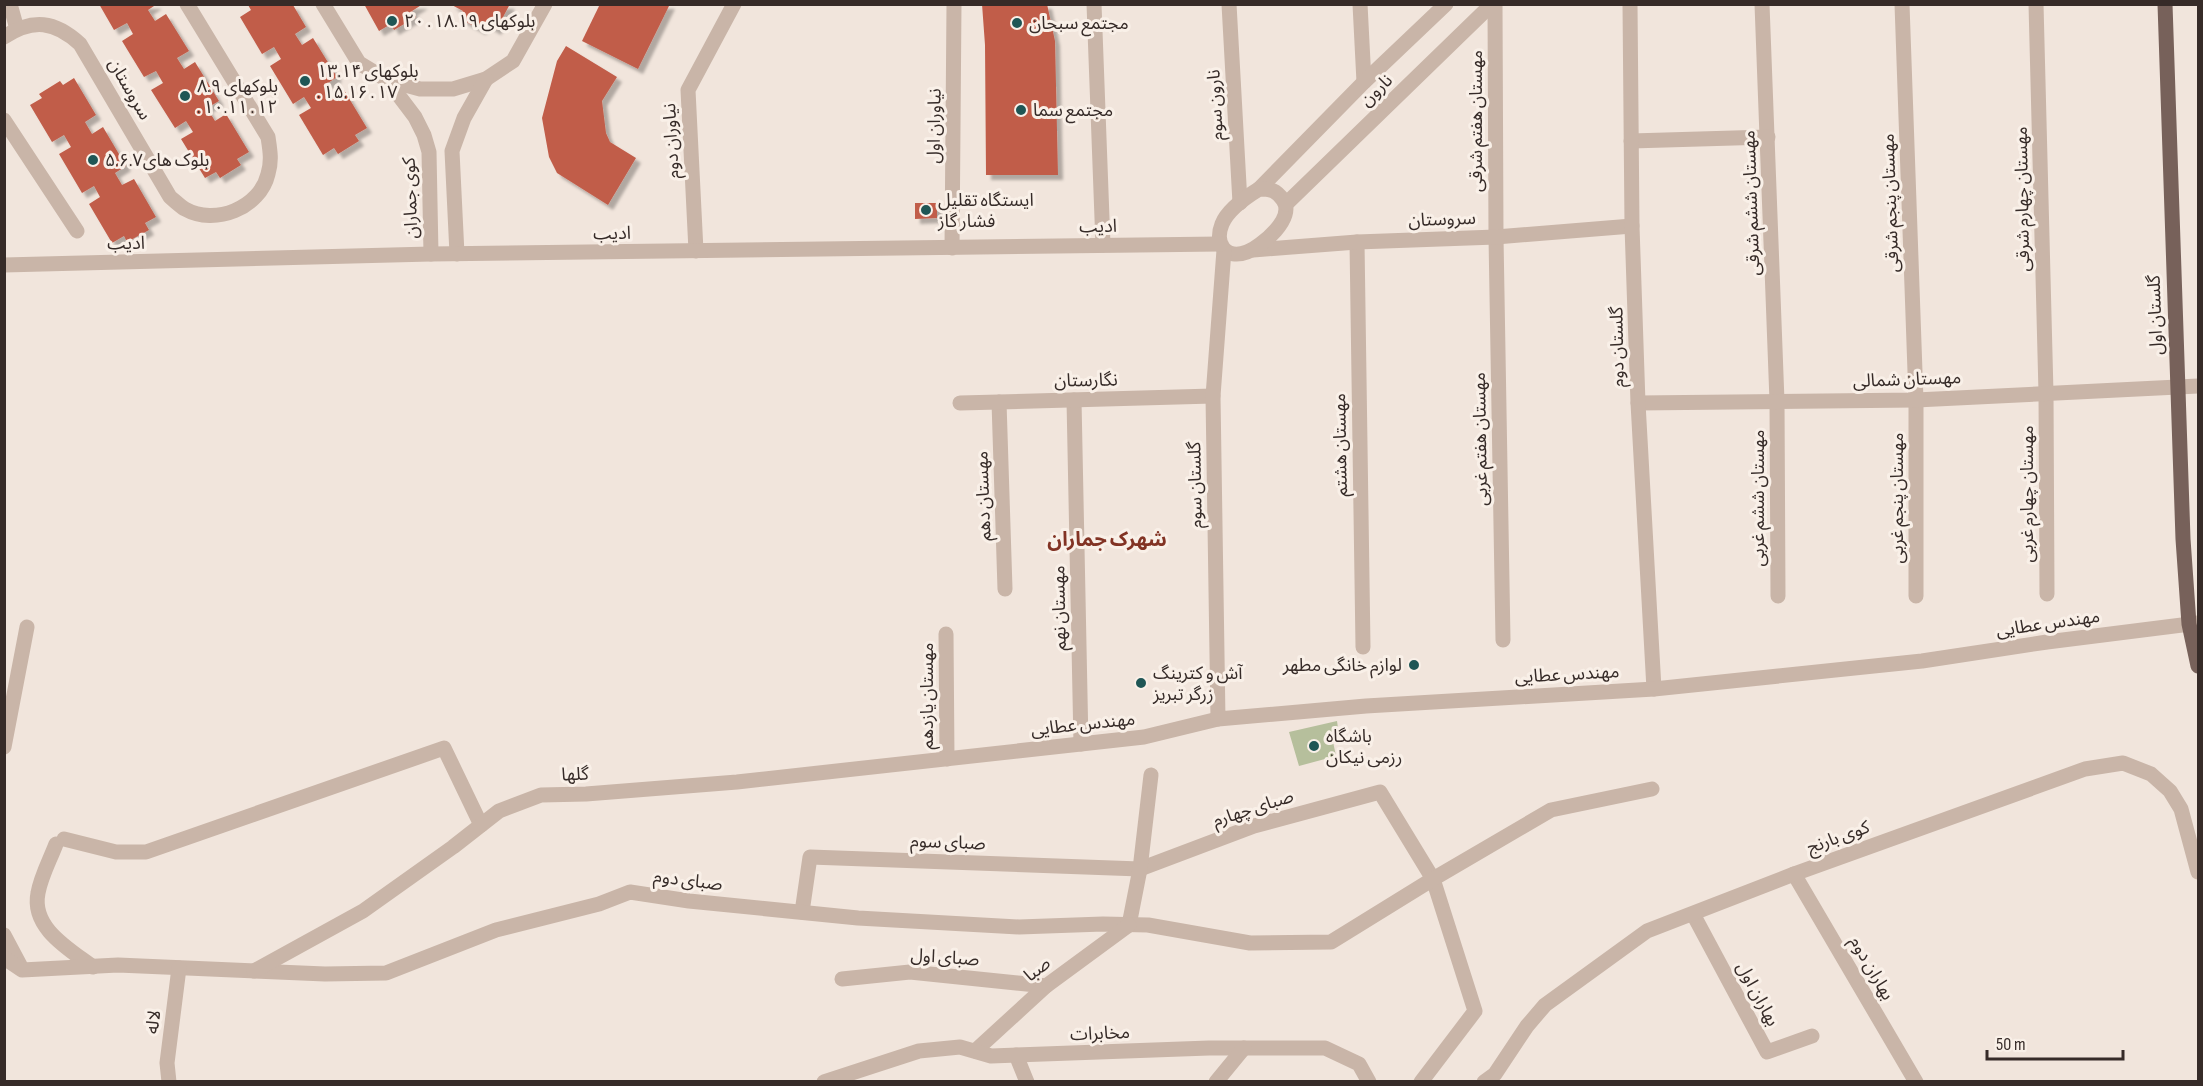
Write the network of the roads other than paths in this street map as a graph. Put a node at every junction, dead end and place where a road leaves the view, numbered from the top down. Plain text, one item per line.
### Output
1 (10, 4) edge
2 (187, 4) edge
3 (323, 4) edge
4 (545, 4) edge
5 (734, 4) edge
6 (954, 4) edge
7 (1094, 4) edge
8 (1229, 4) edge
9 (1360, 4) edge
10 (1446, 4) edge
11 (1494, 4) edge
12 (1630, 4) edge
13 (1762, 4) edge
14 (1902, 4) edge
15 (2036, 4) edge
16 (2164, 4) edge
17 (11, 33) edge
18 (486, 79) junction
19 (387, 80) junction
20 (1364, 82) junction
21 (4, 120) edge
22 (1768, 136) junction
23 (1631, 141) junction
24 (1259, 189) junction
25 (1240, 203) junction
26 (1286, 204) junction
27 (1632, 226) junction
28 (77, 231) dead end
29 (1496, 237) junction
30 (1357, 242) junction
31 (1103, 245) junction
32 (1222, 247) junction
33 (952, 248) junction
34 (1252, 250) junction
35 (696, 251) junction
36 (457, 254) junction
37 (431, 255) junction
38 (4, 265) edge
39 (2199, 386) edge
40 (2177, 387) junction
41 (2046, 393) junction
42 (1213, 396) junction
43 (1074, 400) junction
44 (1916, 400) junction
45 (1777, 401) junction
46 (999, 402) junction
47 (960, 403) dead end
48 (1638, 404) junction
49 (1005, 589) dead end
50 (2047, 594) dead end
51 (1778, 596) dead end
52 (1916, 596) dead end
53 (2194, 623) edge
54 (27, 627) dead end
55 (946, 634) dead end
56 (1503, 640) dead end
57 (1363, 647) dead end
58 (2199, 666) edge
59 (1654, 689) junction
60 (1218, 719) junction
61 (1081, 744) junction
62 (4, 747) edge
63 (947, 759) junction
64 (1151, 775) dead end
65 (1652, 789) dead end
66 (481, 825) junction
67 (1140, 868) junction
68 (2199, 873) edge
69 (1794, 874) junction
70 (1433, 879) junction
71 (802, 912) junction
72 (1693, 914) junction
73 (1129, 925) junction
74 (4, 935) edge
75 (4, 958) edge
76 (93, 967) junction
77 (179, 968) junction
78 (22, 970) junction
79 (254, 971) junction
80 (842, 979) dead end
81 (1046, 986) junction
82 (1812, 1036) dead end
83 (1244, 1048) junction
84 (975, 1051) junction
85 (1016, 1055) junction
86 (169, 1082) edge
87 (824, 1082) edge
88 (1027, 1082) edge
89 (1216, 1082) edge
90 (1369, 1082) edge
91 (1421, 1082) edge
92 (1484, 1082) edge
93 (1916, 1082) edge

1 - 17 street, سروستان
2 - 17 street, سروستان
3 - 19 street
4 - 18 street
5 - 35 street, نیاوران دوم
6 - 33 street, نیاوران اول
7 - 31 street
8 - 25 street, نارون سوم
9 - 20 street
10 - 20 street, نارون
11 - 26 street, نارون
11 - 29 street, مهستان هفتم شرقی
12 - 23 street, گلستان دوم
13 - 22 street, مهستان ششم شرقی
14 - 44 street, مهستان پنجم شرقی
15 - 41 street, مهستان چهارم شرقی
16 - 40 main road, گلستان اول
18 - 19 street
18 - 36 street
19 - 37 street, کوی جماران
20 - 24 street, نارون
21 - 28 street
22 - 23 street
22 - 45 street, مهستان ششم شرقی
23 - 27 street, گلستان دوم
24 - 25 street
24 - 26 street
25 - 32 street
26 - 34 street
27 - 29 street, سروستان
27 - 48 street, گلستان دوم
29 - 30 street, سروستان
29 - 56 street, مهستان هفتم غربی
30 - 34 street, سروستان
30 - 57 street, مهستان هشتم
31 - 32 street, ادیب
31 - 33 street, ادیب
32 - 34 street
32 - 42 street, گلستان سوم
33 - 35 street, ادیب
35 - 36 street, ادیب
36 - 37 street, ادیب
37 - 38 street, ادیب
39 - 40 street, مهستان شمالی
40 - 41 street, مهستان شمالی
40 - 53 main road, گلستان اول
41 - 44 street, مهستان شمالی
41 - 50 street, مهستان چهارم غربی
42 - 43 street, نگارستان
42 - 60 street, گلستان سوم
43 - 46 street, نگارستان
43 - 61 street, مهستان نهم
44 - 45 street, مهستان شمالی
44 - 52 street, مهستان پنجم غربی
45 - 48 street, مهستان شمالی
45 - 51 street, مهستان ششم غربی
46 - 47 street, نگارستان
46 - 49 street, مهستان دهم
48 - 59 street, گلستان دوم
53 - 58 main road, گلستان اول
53 - 59 street, مهندس عطایی
54 - 62 street
55 - 63 street, مهستان یازدهم
59 - 60 street, مهندس عطایی
60 - 61 street, مهندس عطایی
61 - 63 street, مهندس عطایی
63 - 66 street, گلها
64 - 67 street
65 - 70 street, صبای دوم
66 - 76 street
66 - 79 street, گلها
67 - 70 street, صبای چهارم
67 - 71 street, صبای سوم
67 - 73 street
68 - 69 street, کوی بارنج
69 - 72 street, کوی بارنج
69 - 93 street, بهاران دوم
70 - 73 street, صبای دوم
70 - 91 street
71 - 73 street, صبای دوم
71 - 79 street, صبای دوم
72 - 82 street, بهاران اول
72 - 92 street, کوی بارنج
73 - 81 street, صبا
74 - 78 street
75 - 78 street
76 - 77 street, صبای دوم
76 - 78 street, صبای دوم
77 - 79 street, صبای دوم
77 - 86 street, لاله
80 - 81 street, صبای اول
81 - 84 street, صبا
83 - 85 street, مخابرات
83 - 89 street
83 - 90 street, مخابرات
84 - 85 street, مخابرات
84 - 87 street, مخابرات
85 - 88 street

